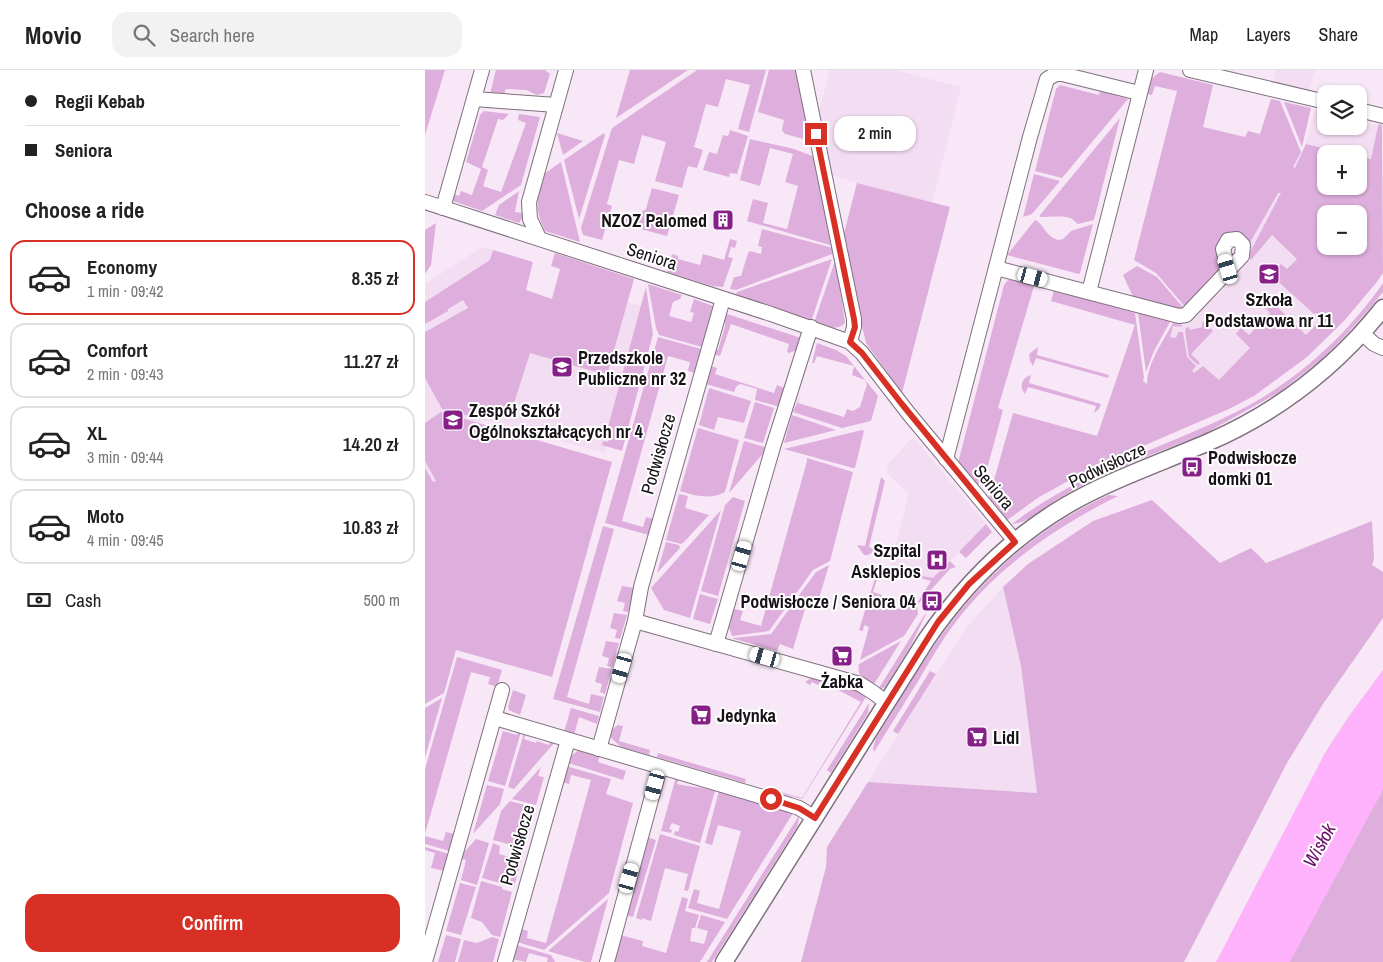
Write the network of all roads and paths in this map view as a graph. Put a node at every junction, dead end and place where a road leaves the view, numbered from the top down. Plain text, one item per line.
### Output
1 (482, 70) edge
2 (565, 70) edge
3 (803, 70) edge
4 (1146, 70) edge
5 (1190, 70) edge
6 (1139, 93) junction
7 (473, 99) junction
8 (1317, 100) edge
9 (556, 105) junction
10 (1367, 112) edge
11 (1383, 116) edge
12 (425, 202) edge
13 (443, 208) junction
14 (539, 238) junction
15 (996, 268) junction
16 (1228, 269) dead end
17 (1089, 292) junction
18 (723, 299) junction
19 (1383, 308) edge
20 (811, 327) junction
21 (1362, 333) junction
22 (850, 342) junction
23 (1383, 348) edge
24 (946, 459) junction
25 (1015, 542) junction
26 (635, 621) junction
27 (717, 644) junction
28 (502, 690) dead end
29 (887, 703) junction
30 (495, 718) junction
31 (568, 740) junction
32 (599, 749) junction
33 (660, 767) junction
34 (815, 818) junction
35 (425, 962) edge
36 (505, 962) edge
37 (607, 962) edge
38 (724, 962) edge

1 - 7 street
2 - 9 street
3 - 22 street
4 - 6 street
5 - 8 street
6 - 15 street
6 - 17 street
7 - 9 street
7 - 13 street
9 - 14 street
10 - 11 street
12 - 13 street, Seniora
13 - 14 street, Seniora
14 - 18 street, Seniora
15 - 17 street
15 - 24 street
16 - 17 street
18 - 20 street, Seniora
18 - 26 street, Podwisłocze
19 - 21 street, Podwisłocze
20 - 22 street, Seniora
20 - 27 street
21 - 23 street
21 - 25 street, Podwisłocze
22 - 24 street, Seniora
24 - 25 street, Seniora
25 - 29 street, Podwisłocze
26 - 27 street
26 - 32 street, Podwisłocze
27 - 29 street
28 - 30 street
29 - 34 street, Podwisłocze
30 - 31 street
30 - 35 street
31 - 32 street
31 - 36 street, Podwisłocze
32 - 33 street
33 - 34 street
33 - 37 street
34 - 38 street, Podwisłocze

